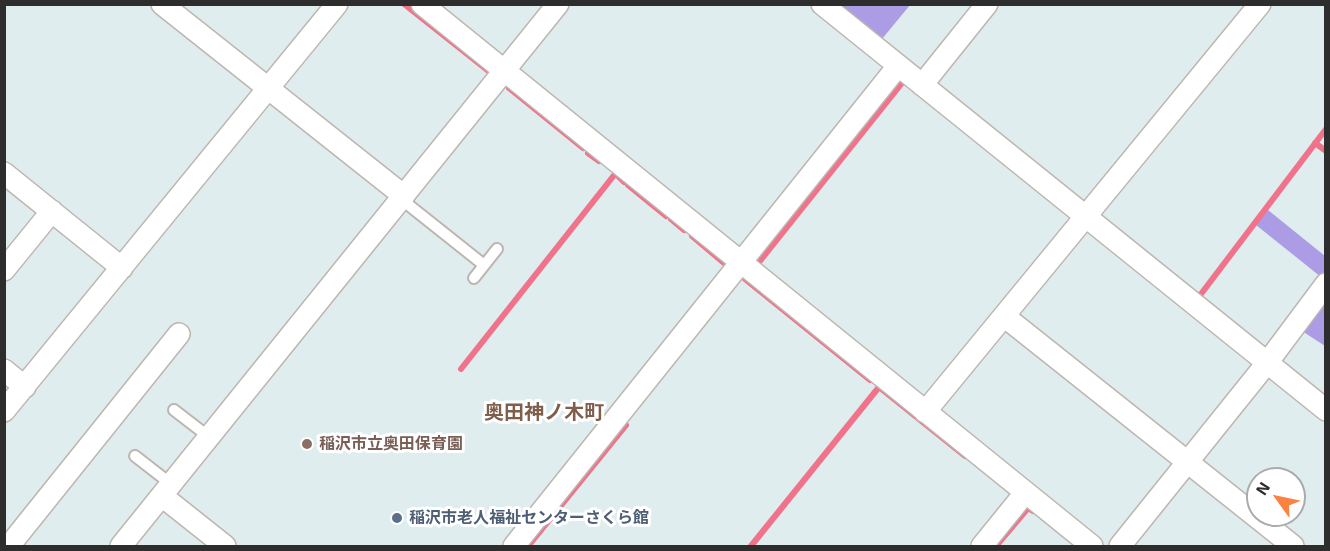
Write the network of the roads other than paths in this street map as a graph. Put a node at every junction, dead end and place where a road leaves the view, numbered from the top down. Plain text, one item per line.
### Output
1 (162, 4) edge
2 (337, 4) edge
3 (422, 4) edge
4 (558, 4) edge
5 (822, 4) edge
6 (987, 4) edge
7 (1260, 4) edge
8 (898, 66) junction
9 (504, 71) junction
10 (922, 85) junction
11 (268, 89) junction
12 (4, 172) edge
13 (403, 197) junction
14 (52, 211) junction
15 (1086, 217) junction
16 (497, 249) dead end
17 (742, 263) junction
18 (484, 265) junction
19 (122, 268) junction
20 (4, 270) edge
21 (474, 278) dead end
22 (1326, 284) edge
23 (1004, 316) junction
24 (179, 334) dead end
25 (1267, 363) junction
26 (4, 370) edge
27 (25, 387) junction
28 (174, 410) dead end
29 (1326, 410) edge
30 (4, 411) edge
31 (925, 412) junction
32 (209, 437) junction
33 (135, 456) dead end
34 (1188, 462) junction
35 (166, 490) junction
36 (1025, 493) junction
37 (9, 546) edge
38 (121, 546) edge
39 (225, 546) edge
40 (514, 546) edge
41 (982, 546) edge
42 (1092, 546) edge
43 (1120, 546) edge
44 (1293, 546) edge

1 - 11 street
2 - 11 street
3 - 9 street
4 - 9 street
5 - 8 street
6 - 10 street
7 - 15 street
8 - 10 street
8 - 17 street
9 - 13 street
9 - 17 street
10 - 15 street
11 - 13 street
11 - 19 street
12 - 14 street
13 - 18 lane
13 - 32 street
14 - 19 street
14 - 20 street
15 - 23 street
15 - 25 street
16 - 18 lane
17 - 31 street
17 - 40 street
18 - 21 lane
19 - 27 street
22 - 25 street
23 - 31 street
23 - 34 street
24 - 37 street
25 - 29 street
25 - 34 street
26 - 27 street
27 - 30 street
28 - 32 lane
31 - 36 street
32 - 35 street
33 - 35 lane
34 - 43 street
34 - 44 street
35 - 38 street
35 - 39 street
36 - 41 street
36 - 42 street

